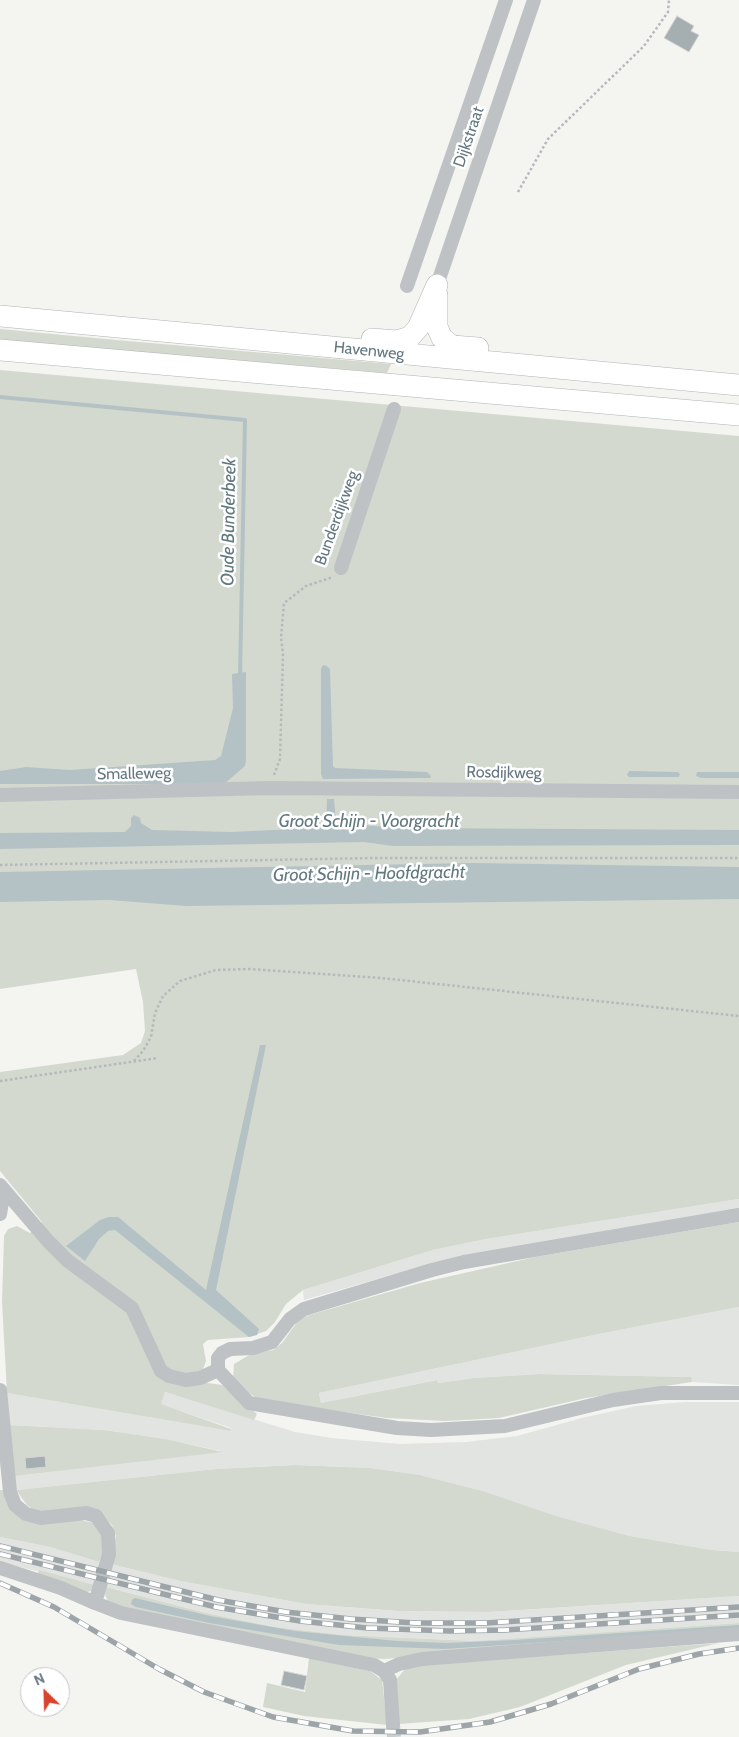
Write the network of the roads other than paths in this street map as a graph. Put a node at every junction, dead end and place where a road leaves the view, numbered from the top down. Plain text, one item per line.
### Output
1 (506, 0) edge
2 (534, 0) edge
3 (437, 285) junction
4 (407, 286) dead end
5 (0, 316) edge
6 (104, 324) junction
7 (0, 350) edge
8 (739, 378) edge
9 (739, 385) edge
10 (394, 409) dead end
11 (739, 415) edge
12 (341, 568) road end
13 (270, 788) joint
14 (739, 792) edge
15 (0, 795) edge
16 (2, 1187) edge
17 (0, 1214) edge
18 (739, 1215) edge
19 (218, 1370) junction
20 (0, 1390) edge
21 (739, 1393) edge
22 (0, 1568) edge
23 (95, 1603) junction
24 (739, 1634) edge
25 (384, 1671) junction
26 (393, 1725) tunnel mouth

1 - 4 street
2 - 3 street, Dijkstraat
3 - 6 highway
3 - 8 highway
5 - 6 highway, Havenweg
6 - 9 highway, Havenweg
7 - 11 highway, Havenweg
10 - 12 street, Bunderdijkweg
13 - 14 street, Rosdijkweg
13 - 15 street, Smalleweg
16 - 17 street
16 - 19 street
18 - 19 street
19 - 21 street
20 - 23 street
22 - 23 street
23 - 25 street
24 - 25 street
25 - 26 street

